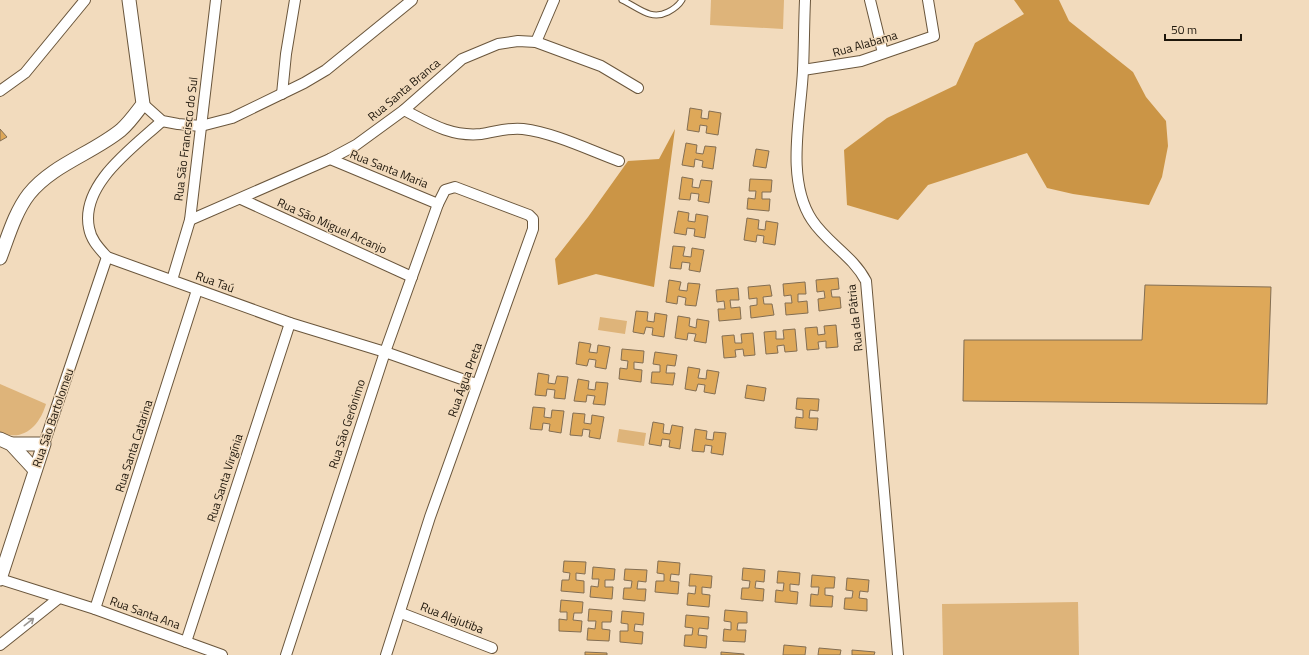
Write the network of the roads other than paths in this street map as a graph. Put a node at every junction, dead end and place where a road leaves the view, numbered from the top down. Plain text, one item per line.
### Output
1 (85, 0) edge
2 (129, 0) edge
3 (216, 0) edge
4 (295, 0) edge
5 (412, 0) edge
6 (554, 0) edge
7 (622, 0) edge
8 (682, 0) edge
9 (805, 0) edge
10 (870, 0) edge
11 (928, 0) edge
12 (536, 42) junction
13 (883, 53) junction
14 (803, 70) junction
15 (638, 88) dead end
16 (0, 91) edge
17 (282, 94) junction
18 (143, 104) junction
19 (404, 110) junction
20 (162, 121) junction
21 (201, 126) junction
22 (330, 159) junction
23 (619, 161) dead end
24 (241, 199) junction
25 (438, 204) junction
26 (190, 220) junction
27 (107, 257) junction
28 (0, 258) edge
29 (412, 277) junction
30 (172, 280) junction
31 (198, 290) junction
32 (290, 323) junction
33 (385, 352) junction
34 (476, 384) junction
35 (5, 441) edge
36 (44, 444) junction
37 (35, 470) junction
38 (0, 579) edge
39 (59, 598) junction
40 (95, 609) junction
41 (401, 613) junction
42 (186, 642) junction
43 (0, 645) edge
44 (492, 648) dead end
45 (222, 655) edge
46 (286, 655) edge
47 (386, 655) edge
48 (898, 655) edge

1 - 16 street
2 - 18 street
3 - 21 street, Rua São Francisco do Sul
4 - 17 street
5 - 17 street
6 - 12 street
7 - 8 lane
9 - 14 street, Rua da Pátria
10 - 13 street
11 - 13 street, Rua Alabama
12 - 15 street, Rua Santa Branca
12 - 19 street, Rua Santa Branca
13 - 14 street, Rua Alabama
14 - 48 street, Rua da Pátria
17 - 21 street
18 - 20 street
18 - 28 street
19 - 22 street, Rua Santa Branca
19 - 23 street
20 - 21 street
20 - 27 street
21 - 26 street, Rua São Francisco do Sul
22 - 24 street, Rua Santa Branca
22 - 25 street, Rua Santa Maria
24 - 26 street, Rua Santa Branca
24 - 29 street, Rua São Miguel Arcanjo
25 - 29 street, Rua São Gerônimo
25 - 34 street, Rua Água Preta
26 - 30 street, Rua São Francisco do Sul
27 - 30 street, Rua Taú
27 - 36 street, Rua São Bartolomeu
29 - 33 street, Rua São Gerônimo
30 - 31 street, Rua Taú
31 - 32 street, Rua Taú
31 - 40 street, Rua Santa Catarina
32 - 33 street, Rua Taú
32 - 42 street, Rua Santa Virgínia
33 - 34 street, Rua Taú
33 - 46 street, Rua São Gerônimo
34 - 41 street, Rua Água Preta
35 - 36 street
35 - 37 street
36 - 37 street, Rua São Bartolomeu
37 - 38 street, Rua São Bartolomeu
38 - 39 street, Rua Santa Ana
39 - 40 street, Rua Santa Ana
43 -> 39 street
40 - 42 street, Rua Santa Ana
41 - 44 street, Rua Alajutiba
41 - 47 street, Rua Água Preta
42 - 45 street, Rua Santa Ana

